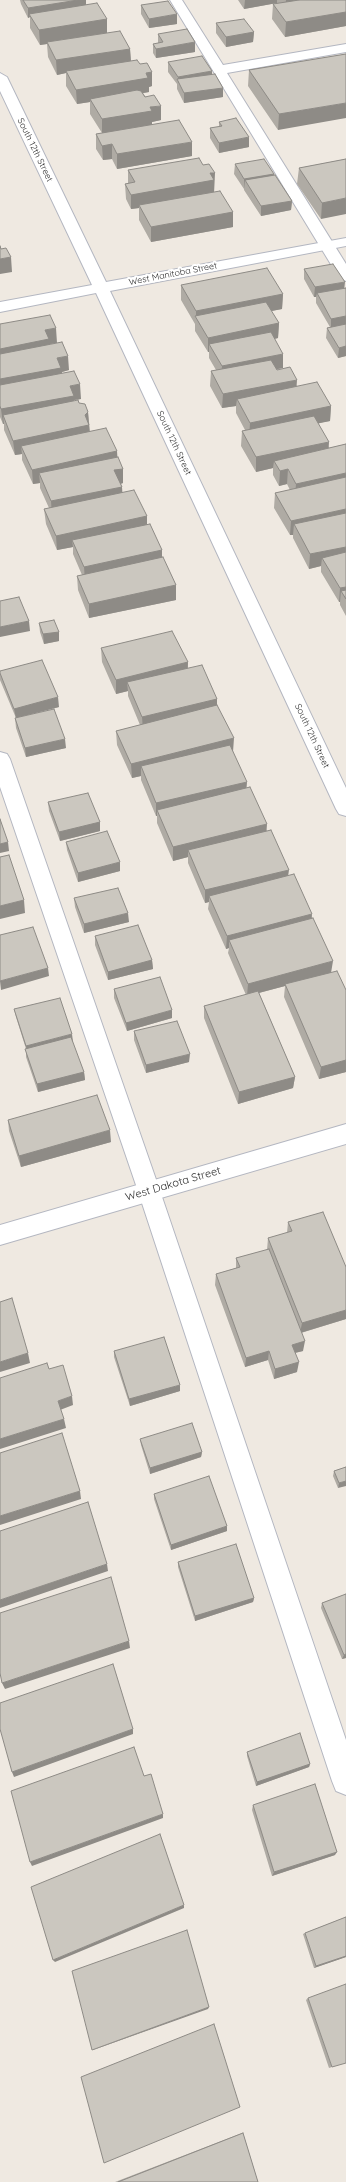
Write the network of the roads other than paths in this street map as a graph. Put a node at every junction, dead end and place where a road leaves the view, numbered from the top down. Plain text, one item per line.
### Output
1 (176, 0) edge
2 (346, 48) edge
3 (219, 70) junction
4 (0, 77) edge
5 (346, 242) edge
6 (327, 245) junction
7 (346, 276) edge
8 (101, 287) junction
9 (0, 307) edge
10 (0, 759) edge
11 (346, 809) edge
12 (346, 1134) edge
13 (149, 1191) junction
14 (0, 1235) edge
15 (346, 1781) edge

1 - 3 street
2 - 3 street
3 - 6 street
4 - 8 street, South 12th Street
5 - 6 street, West Manitoba Street
6 - 7 street
6 - 8 street, West Manitoba Street
8 - 9 street, West Manitoba Street
8 - 11 street, South 12th Street
10 - 13 street
12 - 13 street, West Dakota Street
13 - 14 street, West Dakota Street
13 - 15 street

